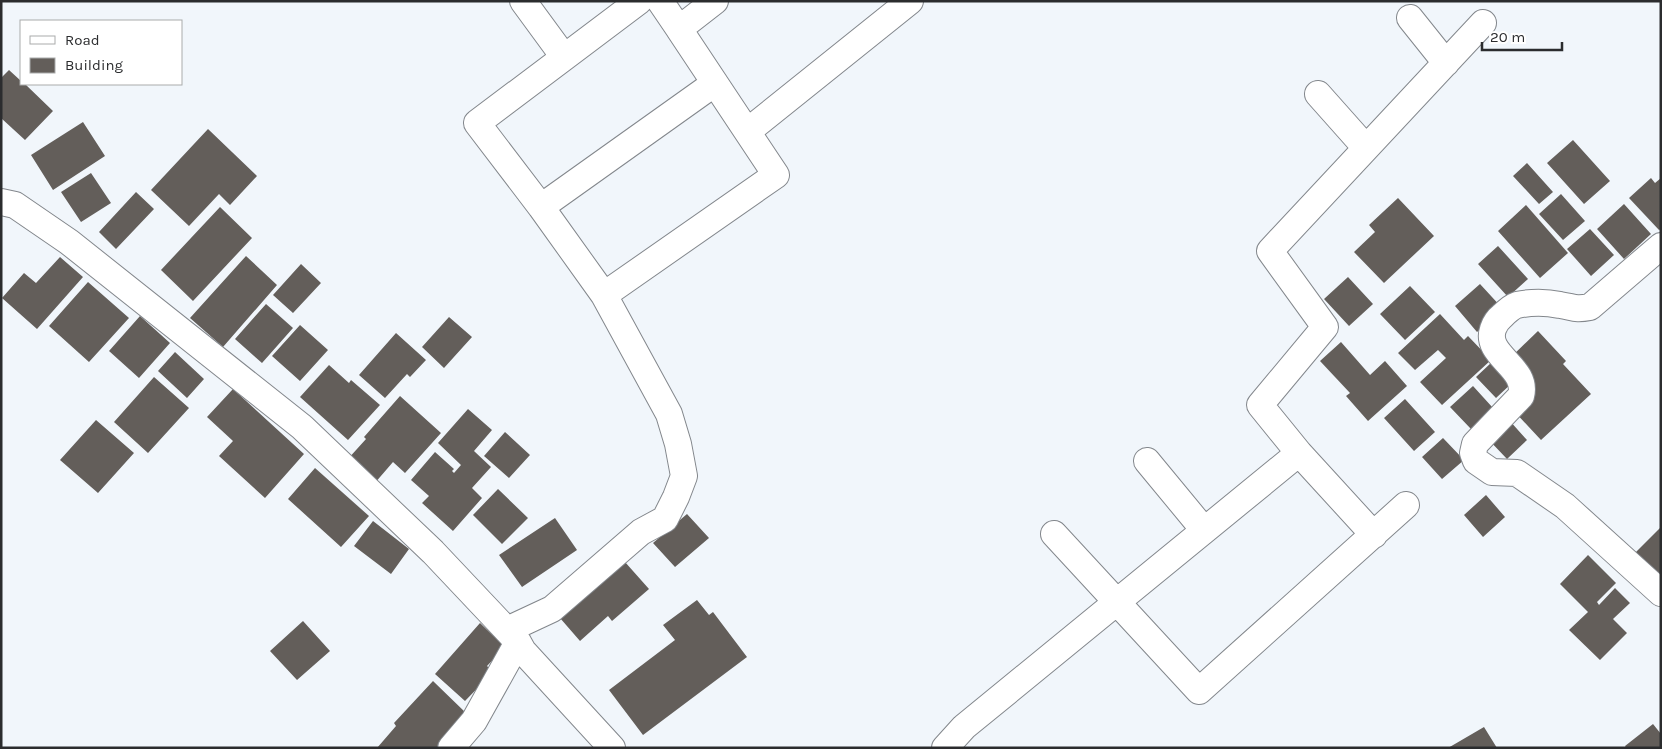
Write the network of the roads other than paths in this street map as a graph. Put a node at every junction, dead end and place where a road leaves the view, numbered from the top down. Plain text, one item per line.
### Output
1 (523, 1) edge
2 (638, 1) edge
3 (660, 1) edge
4 (715, 1) edge
5 (910, 1) edge
6 (1410, 18) dead end
7 (1483, 23) dead end
8 (679, 29) junction
9 (564, 57) junction
10 (1446, 63) junction
11 (715, 83) junction
12 (1318, 94) dead end
13 (748, 131) junction
14 (1366, 148) junction
15 (1, 202) edge
16 (540, 207) junction
17 (1661, 246) edge
18 (604, 295) junction
19 (1299, 453) junction
20 (1147, 461) dead end
21 (1406, 505) dead end
22 (1204, 530) junction
23 (1054, 534) dead end
24 (1374, 535) junction
25 (1661, 593) edge
26 (1117, 601) junction
27 (512, 636) junction
28 (451, 748) edge
29 (612, 748) edge
30 (945, 748) edge

1 - 9 street
2 - 9 street
3 - 8 street
4 - 8 street
5 - 13 street
6 - 10 street
7 - 10 street
8 - 11 street
9 - 16 street
10 - 14 street
11 - 13 street
11 - 16 street
12 - 14 street
13 - 18 street
14 - 19 street
15 - 27 street
16 - 18 street
17 - 25 street
18 - 27 street
19 - 22 street
19 - 24 street
20 - 22 street
21 - 24 street
22 - 26 street
23 - 26 street
24 - 26 street
26 - 30 street
27 - 28 street
27 - 29 street

